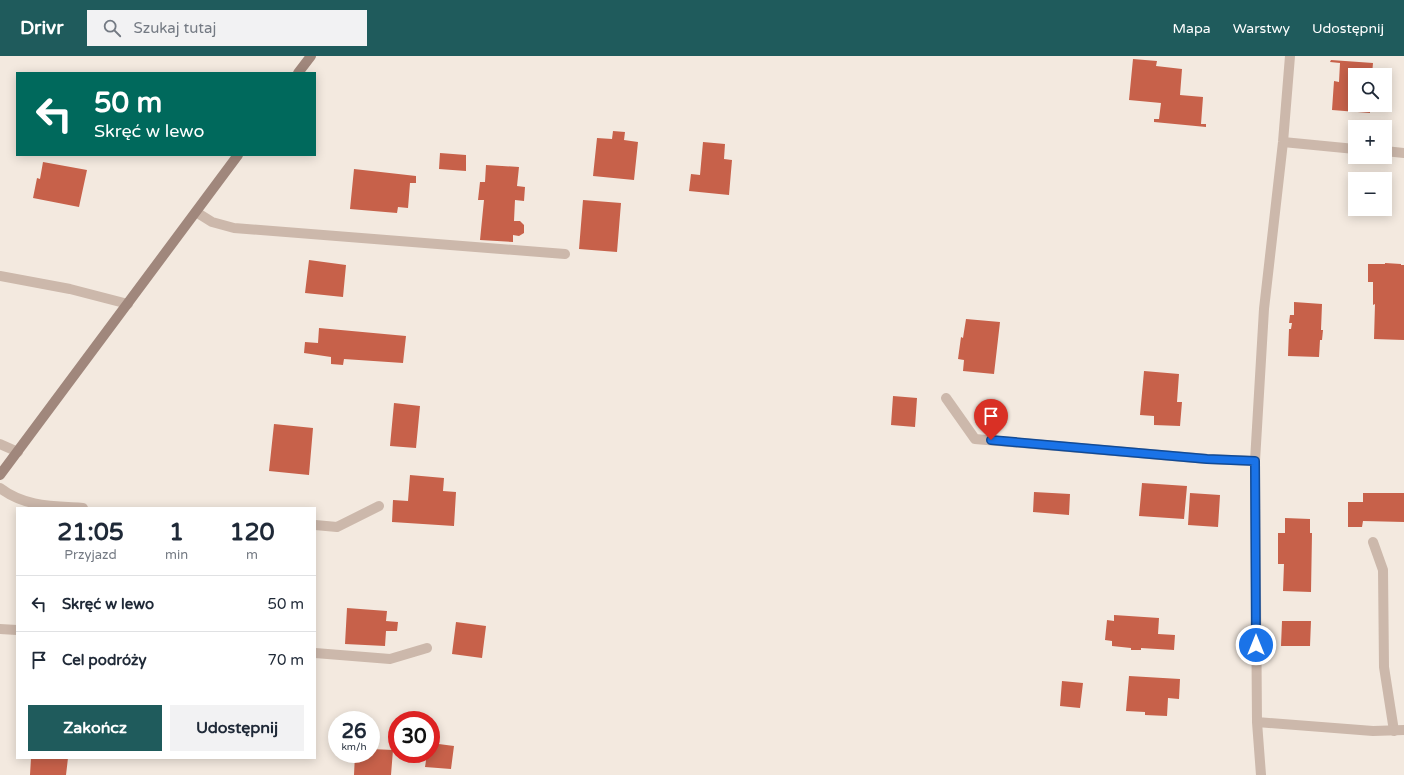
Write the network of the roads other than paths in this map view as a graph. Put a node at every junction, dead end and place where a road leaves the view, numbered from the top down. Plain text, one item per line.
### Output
1 (311, 56) edge
2 (1290, 56) edge
3 (299, 72) edge
4 (1283, 142) junction
5 (1348, 148) edge
6 (1392, 152) edge
7 (1404, 153) edge
8 (237, 156) edge
9 (196, 212) junction
10 (564, 254) dead end
11 (0, 276) edge
12 (128, 304) junction
13 (946, 398) dead end
14 (0, 444) edge
15 (18, 452) junction
16 (1255, 461) junction
17 (0, 476) edge
18 (0, 488) edge
19 (379, 506) dead end
20 (70, 507) edge
21 (316, 525) edge
22 (1373, 542) dead end
23 (0, 629) edge
24 (16, 630) edge
25 (427, 648) dead end
26 (316, 653) edge
27 (1257, 722) junction
28 (1404, 730) edge
29 (1394, 731) junction
30 (1261, 775) edge

1 - 3 street
2 - 4 street
4 - 5 street
4 - 16 street
6 - 7 street
8 - 9 street
9 - 10 street
9 - 12 street
11 - 12 street
12 - 15 street
13 - 16 street
14 - 15 street
15 - 17 street
16 - 27 street
18 - 20 street
19 - 21 street
22 - 29 street
23 - 24 street
25 - 26 street
27 - 29 street
27 - 30 street
28 - 29 street

